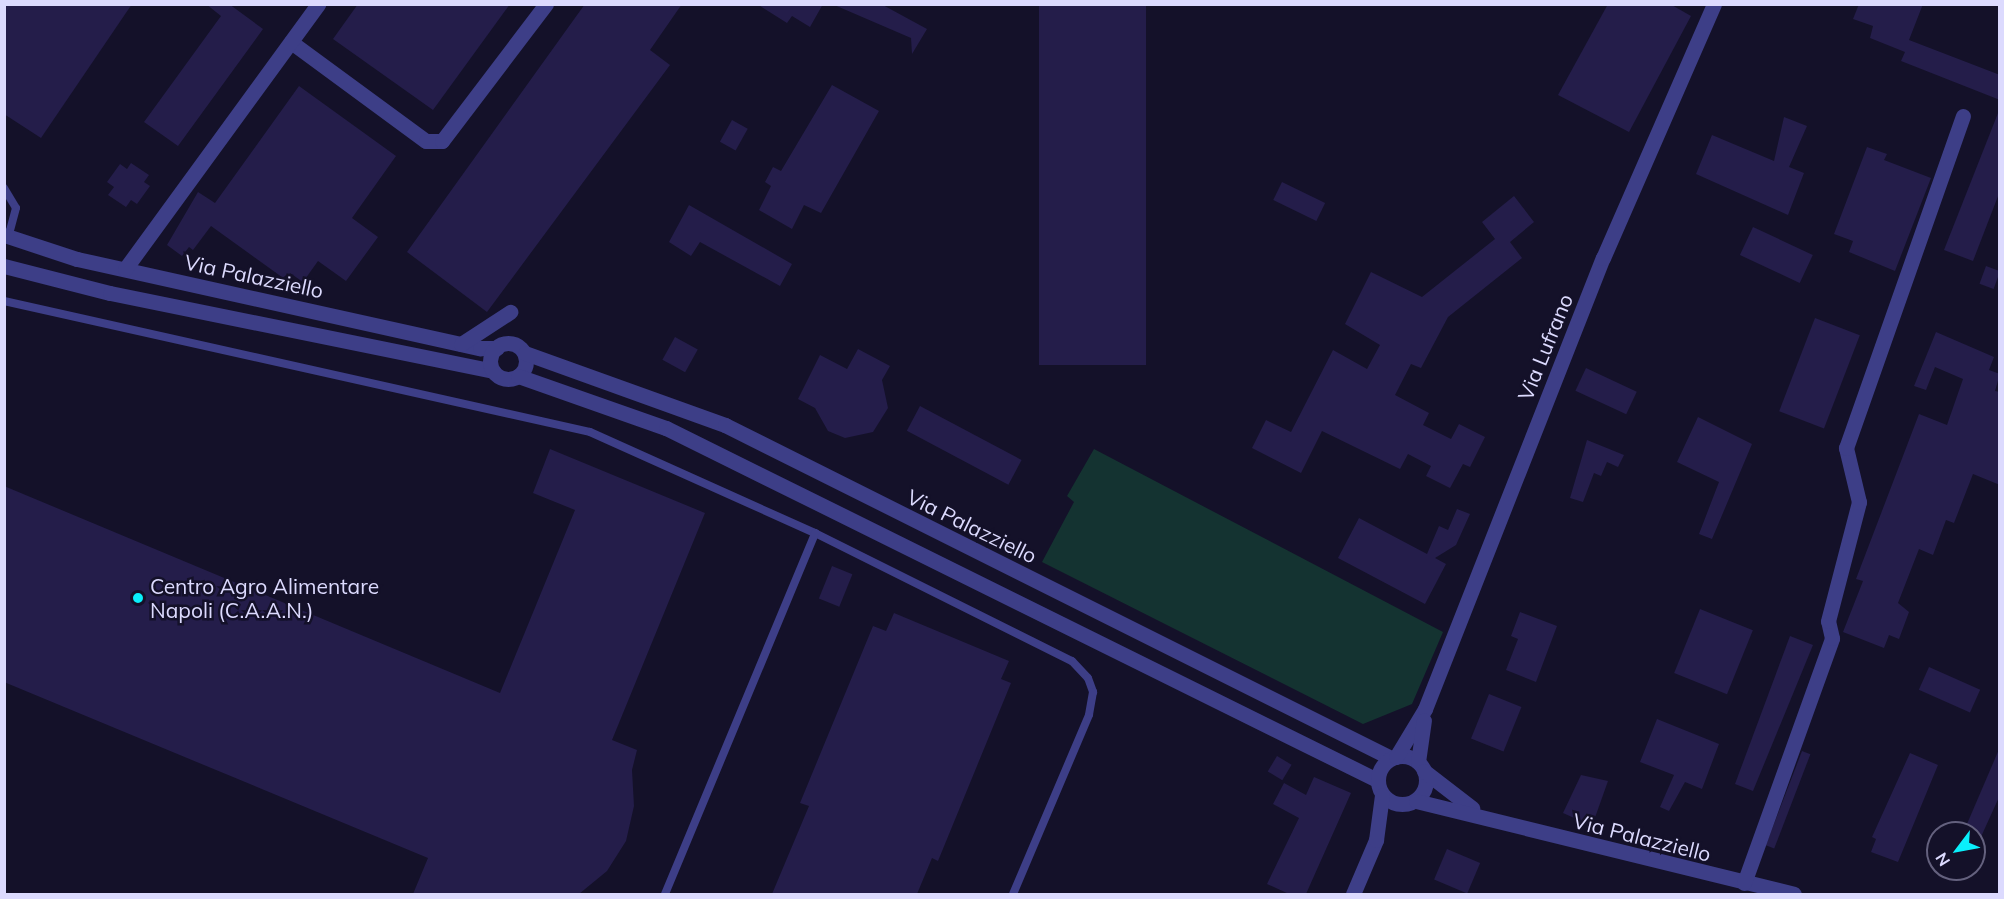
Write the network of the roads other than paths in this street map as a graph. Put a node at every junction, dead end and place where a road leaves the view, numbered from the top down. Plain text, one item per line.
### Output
1 (318, 4) edge
2 (546, 4) edge
3 (1714, 4) edge
4 (291, 42) junction
5 (1963, 116) dead end
6 (4, 188) edge
7 (6, 236) edge
8 (4, 266) edge
9 (125, 269) junction
10 (4, 301) edge
11 (510, 312) dead end
12 (461, 344) junction
13 (511, 348) junction
14 (494, 371) junction
15 (518, 376) junction
16 (815, 533) junction
17 (1425, 709) junction
18 (1394, 758) junction
19 (1421, 766) junction
20 (1377, 780) junction
21 (1382, 795) junction
22 (1410, 803) junction
23 (1482, 814) junction
24 (1376, 840) junction
25 (1744, 883) junction
26 (1770, 892) edge
27 (665, 894) edge
28 (1013, 894) edge
29 (1353, 894) edge
30 (1794, 894) edge

1 - 4 street
2 - 4 street
3 - 17 street, Via Lufrano
4 - 9 street
5 - 25 street
6 - 7 lane
7 - 9 street, Via Palazziello
8 - 14 street
9 - 12 street, Via Palazziello
10 - 16 lane
11 - 12 street
12 - 13 street, Via Palazziello
13 - 14 street
13 - 15 street
13 - 18 street, Via Palazziello
14 - 15 street
15 - 20 street
16 - 27 lane
16 - 28 lane
17 - 18 street, Via Lufrano
17 - 19 street, Via Lufrano
18 - 19 street
18 - 20 street
19 - 22 street
19 - 23 street, Via Palazziello
20 - 21 street
21 - 22 street
21 - 24 street
22 - 23 street, Via Palazziello
22 - 24 street
23 - 25 street, Via Palazziello
24 - 29 street
25 - 26 street, Via Palazziello
26 - 30 street, Via Palazziello

